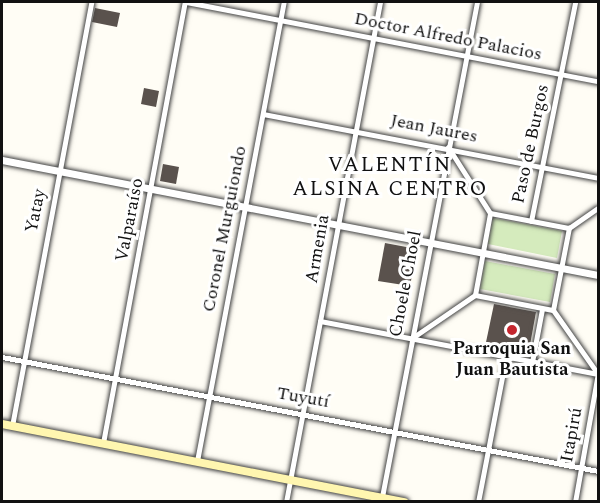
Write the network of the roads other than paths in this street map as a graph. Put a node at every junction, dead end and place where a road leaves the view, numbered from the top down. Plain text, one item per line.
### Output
1 (91, 2) edge
2 (186, 2) edge
3 (284, 2) edge
4 (380, 2) edge
5 (477, 2) edge
6 (574, 2) edge
7 (281, 20) junction
8 (372, 38) junction
9 (465, 54) junction
10 (561, 73) junction
11 (598, 81) edge
12 (263, 114) junction
13 (356, 130) junction
14 (448, 147) junction
15 (2, 160) edge
16 (542, 166) junction
17 (59, 171) junction
18 (598, 178) edge
19 (152, 189) junction
20 (244, 207) junction
21 (598, 208) edge
22 (490, 213) junction
23 (531, 221) junction
24 (337, 224) junction
25 (568, 228) junction
26 (429, 242) junction
27 (482, 253) junction
28 (562, 268) junction
29 (598, 275) edge
30 (475, 295) junction
31 (543, 309) junction
32 (553, 310) junction
33 (320, 321) junction
34 (411, 339) junction
35 (2, 357) edge
36 (506, 357) junction
37 (23, 361) junction
38 (532, 362) junction
39 (598, 374) edge
40 (115, 379) junction
41 (209, 397) junction
42 (303, 414) junction
43 (2, 424) edge
44 (12, 426) junction
45 (394, 430) junction
46 (103, 443) junction
47 (489, 448) junction
48 (197, 461) junction
49 (581, 467) junction
50 (598, 471) edge
51 (290, 478) junction
52 (382, 499) edge
53 (286, 501) edge
54 (405, 501) edge
55 (478, 501) edge
56 (575, 501) edge

1 - 17 street, Yatay
2 - 7 street, Doctor Alfredo Palacios
2 - 19 street, Valparaíso
3 - 7 street, Coronel Murguiondo
4 - 8 street, Armenia
5 - 9 street, Choele Choel
6 - 10 street, Paso de Burgos
7 - 8 street, Doctor Alfredo Palacios
7 - 12 street, Coronel Murguiondo
8 - 9 street, Doctor Alfredo Palacios
8 - 13 street, Armenia
9 - 10 street, Doctor Alfredo Palacios
9 - 14 street, Choele Choel
10 - 11 street, Doctor Alfredo Palacios
10 - 16 street, Paso de Burgos
12 - 13 street, Jean Jaures
12 - 20 street, Coronel Murguiondo
13 - 14 street, Jean Jaures
13 - 24 street, Armenia
14 - 16 street, Jean Jaures
14 - 22 street
14 - 26 street, Choele Choel
15 - 17 street
16 - 18 street, Jean Jaures
16 - 23 street, Paso de Burgos
17 - 19 street
17 - 37 street, Yatay
19 - 20 street
19 - 40 street, Valparaíso
20 - 24 street
20 - 41 street, Coronel Murguiondo
21 - 25 street
22 - 23 street
22 - 27 street, Paso de Burgos
23 - 25 street
24 - 26 street
24 - 33 street, Armenia
25 - 28 street
26 - 27 street
26 - 34 street, Choele Choel
27 - 28 street
27 - 30 street, Paso de Burgos
28 - 29 street
28 - 32 street
30 - 31 street
30 - 34 street
31 - 32 street
31 - 38 street
32 - 39 street
33 - 34 street
33 - 42 street, Armenia
34 - 36 street
34 - 45 street, Choele Choel
35 - 37 street, Tuyutí
36 - 38 street
36 - 47 street
37 - 40 street, Tuyutí
37 - 44 street, Yatay
38 - 39 street
39 - 49 street, Itapirú
40 - 41 street, Tuyutí
40 - 46 street, Valparaíso
41 - 42 street, Tuyutí
41 - 48 street, Coronel Murguiondo
42 - 45 street, Tuyutí
42 - 51 street, Armenia
43 - 44 main road
44 - 46 main road
45 - 47 street, Tuyutí
45 - 52 street, Choele Choel
46 - 48 main road
47 - 49 street, Tuyutí
47 - 55 street
48 - 51 main road
49 - 50 street, Tuyutí
49 - 56 street, Itapirú
51 - 52 main road
51 - 53 street, Armenia
52 - 54 main road

